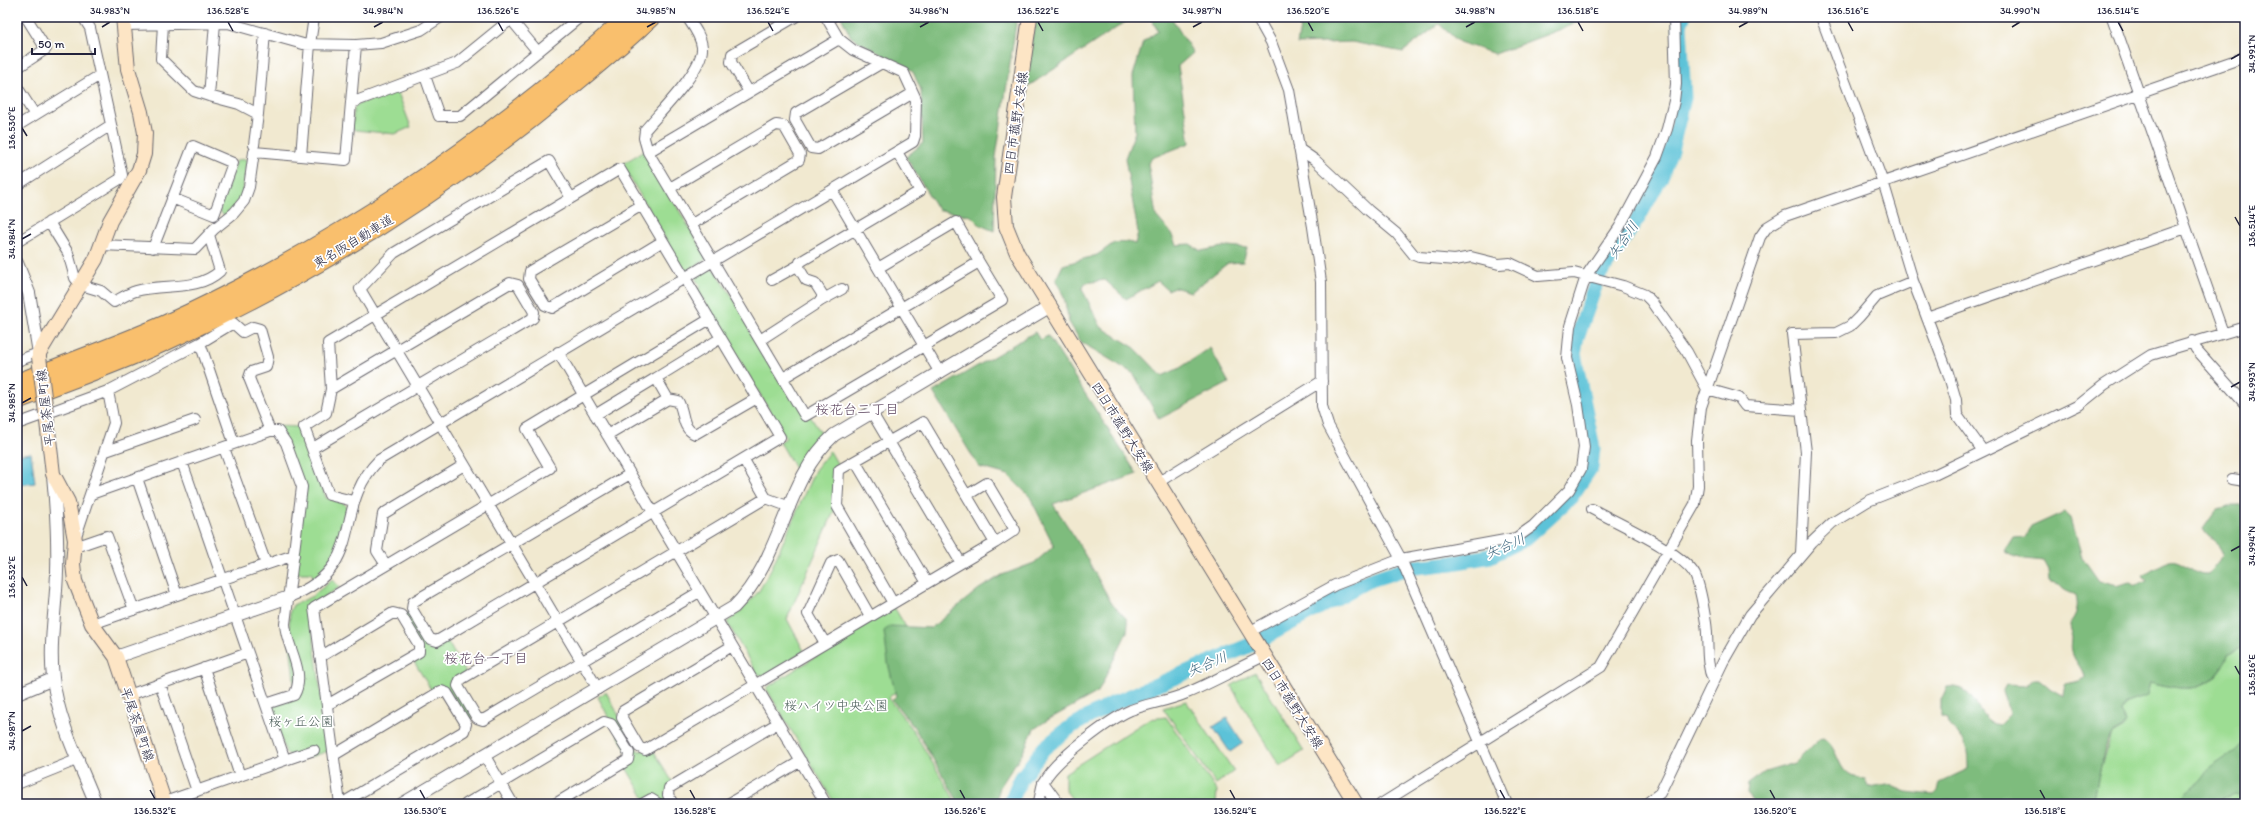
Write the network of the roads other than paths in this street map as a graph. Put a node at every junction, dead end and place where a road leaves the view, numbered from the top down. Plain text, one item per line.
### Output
1 (26, 17) edge
2 (83, 17) edge
3 (314, 17) edge
4 (441, 17) edge
5 (628, 17) edge
6 (687, 17) edge
7 (795, 17) edge
8 (826, 17) edge
9 (1030, 17) edge
10 (1257, 17) edge
11 (1674, 17) edge
12 (1821, 17) edge
13 (2112, 17) edge
14 (510, 18) edge
15 (577, 18) edge
16 (649, 19) edge
17 (124, 21) edge
18 (215, 23) junction
19 (163, 24) junction
20 (265, 33) junction
21 (839, 39) junction
22 (310, 44) junction
23 (356, 45) junction
24 (538, 52) junction
25 (2245, 56) edge
26 (880, 64) junction
27 (17, 68) edge
28 (100, 75) junction
29 (425, 76) junction
30 (17, 87) edge
31 (749, 92) junction
32 (913, 93) junction
33 (2139, 94) junction
34 (209, 96) junction
35 (351, 103) junction
36 (258, 114) junction
37 (35, 115) junction
38 (795, 120) junction
39 (111, 125) junction
40 (17, 126) edge
41 (784, 126) junction
42 (254, 145) dead end
43 (811, 148) junction
44 (1299, 149) junction
45 (648, 152) junction
46 (897, 152) junction
47 (800, 154) junction
48 (301, 156) junction
49 (1882, 182) junction
50 (17, 185) edge
51 (670, 188) junction
52 (832, 190) junction
53 (172, 198) junction
54 (571, 198) junction
55 (642, 205) junction
56 (50, 222) junction
57 (692, 224) junction
58 (2186, 228) junction
59 (855, 229) junction
60 (209, 235) junction
61 (663, 241) junction
62 (17, 242) edge
63 (101, 245) junction
64 (153, 248) junction
65 (713, 260) junction
66 (979, 262) junction
67 (17, 263) edge
68 (799, 265) junction
69 (878, 268) junction
70 (1588, 276) junction
71 (684, 277) junction
72 (529, 279) junction
73 (772, 280) dead end
74 (1913, 281) junction
75 (81, 285) junction
76 (518, 285) junction
77 (842, 289) dead end
78 (822, 300) junction
79 (545, 305) junction
80 (1049, 307) junction
81 (902, 308) junction
82 (534, 312) junction
83 (375, 314) junction
84 (1928, 318) junction
85 (710, 319) junction
86 (2245, 327) edge
87 (2223, 333) junction
88 (721, 338) junction
89 (760, 340) junction
90 (2192, 342) junction
91 (200, 343) junction
92 (924, 346) junction
93 (397, 350) junction
94 (558, 352) junction
95 (39, 355) junction
96 (17, 361) edge
97 (940, 372) junction
98 (656, 378) junction
99 (783, 378) junction
100 (1322, 380) junction
101 (17, 383) edge
102 (418, 386) junction
103 (331, 389) junction
104 (1707, 389) junction
105 (108, 390) junction
106 (583, 395) junction
107 (757, 398) junction
108 (668, 399) junction
109 (17, 400) edge
110 (2245, 404) edge
111 (1801, 410) junction
112 (46, 413) junction
113 (872, 413) junction
114 (595, 415) junction
115 (195, 420) dead end
116 (439, 423) junction
117 (17, 424) edge
118 (270, 431) junction
119 (607, 435) junction
120 (889, 442) junction
121 (229, 445) junction
122 (313, 448) junction
123 (106, 451) junction
124 (1984, 451) junction
125 (744, 460) junction
126 (855, 461) junction
127 (182, 462) junction
128 (464, 465) junction
129 (53, 474) junction
130 (630, 474) junction
131 (137, 478) junction
132 (2232, 479) dead end
133 (2245, 481) edge
134 (1157, 483) junction
135 (91, 494) junction
136 (967, 495) junction
137 (766, 498) junction
138 (353, 501) junction
139 (488, 504) junction
140 (790, 507) junction
141 (1592, 509) dead end
142 (653, 512) junction
143 (995, 543) junction
144 (75, 544) junction
145 (512, 544) junction
146 (1668, 551) junction
147 (676, 552) junction
148 (1801, 554) junction
149 (294, 555) junction
150 (1401, 559) junction
151 (961, 563) junction
152 (266, 564) junction
153 (386, 566) junction
154 (223, 580) junction
155 (535, 583) junction
156 (927, 583) junction
157 (699, 592) junction
158 (177, 595) junction
159 (289, 597) junction
160 (893, 603) junction
161 (134, 610) junction
162 (235, 616) junction
163 (870, 616) junction
164 (715, 619) junction
165 (558, 622) junction
166 (92, 624) junction
167 (1250, 632) junction
168 (825, 643) junction
169 (732, 646) junction
170 (248, 653) junction
171 (1263, 655) junction
172 (116, 657) junction
173 (320, 657) junction
174 (581, 661) junction
175 (204, 668) junction
176 (53, 679) junction
177 (1714, 680) junction
178 (160, 684) junction
179 (755, 685) junction
180 (598, 689) junction
181 (17, 694) edge
182 (129, 695) junction
183 (266, 704) junction
184 (327, 705) junction
185 (778, 723) junction
186 (1480, 743) junction
187 (314, 750) dead end
188 (334, 755) junction
189 (485, 756) junction
190 (79, 759) junction
191 (285, 760) junction
192 (801, 761) junction
193 (240, 776) junction
194 (1043, 782) junction
195 (501, 783) junction
196 (17, 784) edge
197 (197, 791) junction
198 (165, 803) edge
199 (823, 803) edge
200 (95, 804) edge
201 (340, 804) edge
202 (402, 804) edge
203 (466, 804) edge
204 (513, 804) edge
205 (555, 804) edge
206 (642, 804) edge
207 (659, 804) edge
208 (673, 804) edge
209 (728, 804) edge
210 (1038, 804) edge
211 (1059, 804) edge
212 (1356, 804) edge
213 (1381, 804) edge
214 (1507, 804) edge
215 (1646, 804) edge

1 - 27 street
2 - 28 street
3 - 22 street
4 - 23 street
5 - 101 highway, 東名阪自動車道
6 - 45 street
7 - 31 street
8 - 21 street
9 - 80 main road, 四日市菰野大安線
10 - 44 street
11 - 70 street
12 - 49 street
13 - 33 street
14 - 24 street
14 - 29 street
15 - 24 street
16 - 109 highway, 東名阪自動車道
17 - 19 street
17 - 63 main road, 平尾茶屋町線
18 - 19 street
18 - 20 street
18 - 34 street
19 - 34 street
20 - 22 street
20 - 36 street
21 - 26 street
21 - 31 street
22 - 23 street
22 - 48 street
23 - 35 street
24 - 29 street
25 - 33 street
26 - 32 street
26 - 38 street
28 - 37 street
28 - 39 street
29 - 35 street
30 - 37 street
31 - 45 street
32 - 43 street
32 - 46 street
33 - 49 street
33 - 58 street
34 - 36 street
35 - 48 street
36 - 42 street
37 - 40 street
38 - 41 street
38 - 43 street
39 - 50 street
39 - 56 street
41 - 47 street
41 - 51 street
43 - 47 street
44 - 70 street
44 - 100 street
45 - 51 street
46 - 52 street
46 - 59 street
47 - 57 street
48 - 60 street
49 - 74 street
49 - 104 street
51 - 57 street
52 - 59 street
52 - 65 street
53 - 53 street
53 - 64 street
54 - 55 street
54 - 83 street
54 - 83 street
55 - 61 street
55 - 72 street
56 - 62 street
56 - 75 street
57 - 65 street
58 - 84 street
58 - 87 street
59 - 68 street
59 - 69 street
60 - 64 street
60 - 75 street
61 - 71 street
61 - 79 street
63 - 64 street
63 - 75 main road, 平尾茶屋町線
65 - 71 street
65 - 89 street
66 - 69 street
66 - 81 street
66 - 92 street
67 - 95 street
68 - 73 street
68 - 78 street
69 - 81 street
70 - 104 street
70 - 150 street
71 - 85 street
71 - 94 street
72 - 76 street
72 - 79 street
74 - 84 street
74 - 111 street
75 - 95 main road, 平尾茶屋町線
76 - 82 street
76 - 93 street
77 - 78 street
78 - 89 street
79 - 82 street
80 - 97 street
80 - 134 main road, 四日市菰野大安線
81 - 92 street
81 - 99 street
82 - 102 street
83 - 93 street
83 - 103 street
84 - 124 street
85 - 88 street
85 - 106 street
86 - 87 street
87 - 90 street
88 - 98 street
88 - 107 street
89 - 99 street
90 - 110 street
90 - 124 street
91 - 105 street
91 - 118 street
91 - 121 street
92 - 97 street
92 - 99 street
93 - 102 street
93 - 103 street
94 - 106 street
94 - 116 street
95 - 96 street
95 - 112 main road, 平尾茶屋町線, bridge
97 - 113 street
98 - 108 street
98 - 114 street
100 - 134 street
100 - 150 street
102 - 116 street
102 - 122 street
103 - 122 street
104 - 111 street
104 - 146 street
105 - 112 street
105 - 123 street
106 - 114 street
106 - 139 street
107 - 108 street
107 - 125 street
108 - 119 street
111 - 148 street
112 - 117 street
112 - 129 main road, 平尾茶屋町線
113 - 120 street
113 - 140 street
114 - 119 street
115 - 123 street
116 - 128 street
116 - 138 street
118 - 121 street
118 - 149 street
119 - 130 street
120 - 126 street
120 - 136 street
120 - 151 street
121 - 127 street
121 - 152 street
122 - 138 street
123 - 135 street
124 - 148 street
125 - 137 street
125 - 142 street
126 - 156 street
126 - 160 street
127 - 131 street
127 - 154 street
128 - 139 street
128 - 153 street
129 - 144 main road, 平尾茶屋町線
129 - 176 street
130 - 142 street
130 - 145 street
131 - 135 street
131 - 158 street
132 - 133 street
134 - 167 main road, 四日市菰野大安線
135 - 144 street
136 - 143 street
136 - 143 street
137 - 140 street
137 - 147 street
138 - 159 street
139 - 145 street
139 - 153 street
140 - 164 street
141 - 146 street
142 - 147 street
142 - 155 street
143 - 151 street
144 - 161 street
144 - 166 main road, 平尾茶屋町線
145 - 155 street
145 - 155 street
146 - 177 street
146 - 186 street
147 - 157 street
147 - 165 street
148 - 177 street
149 - 152 street
149 - 159 street
150 - 167 street
150 - 186 street
151 - 156 street
152 - 154 street
153 - 173 street
154 - 158 street
154 - 162 street
155 - 165 street
156 - 160 street
157 - 164 street
157 - 174 street
158 - 161 street
159 - 162 street
159 - 183 street
160 - 163 street
161 - 166 street
162 - 170 street
162 - 172 street
163 - 168 street
163 - 168 street
164 - 169 street
164 - 180 street
165 - 174 street
165 - 174 street
166 - 172 main road, 平尾茶屋町線
167 - 171 main road, 四日市菰野大安線
168 - 179 street
169 - 179 street
169 - 179 street
170 - 175 street
170 - 183 street
171 - 194 street
171 - 212 main road, 四日市菰野大安線
172 - 182 main road, 平尾茶屋町線
173 - 184 street
173 - 184 street
174 - 180 street
175 - 178 street
175 - 193 street
176 - 181 street
176 - 190 street
177 - 215 street
178 - 182 street
178 - 197 street
179 - 185 street
180 - 189 street
182 - 198 main road, 平尾茶屋町線
183 - 191 street
184 - 188 street
185 - 192 street
185 - 208 street
186 - 213 street
186 - 214 street
187 - 191 street
188 - 201 street
188 - 201 street
189 - 195 street
189 - 202 street
190 - 196 street
190 - 200 street
191 - 193 street
192 - 199 street
192 - 209 street
193 - 197 street
194 - 210 street
194 - 211 street
195 - 203 street
195 - 204 street
195 - 205 street
197 - 198 street
206 - 207 street

